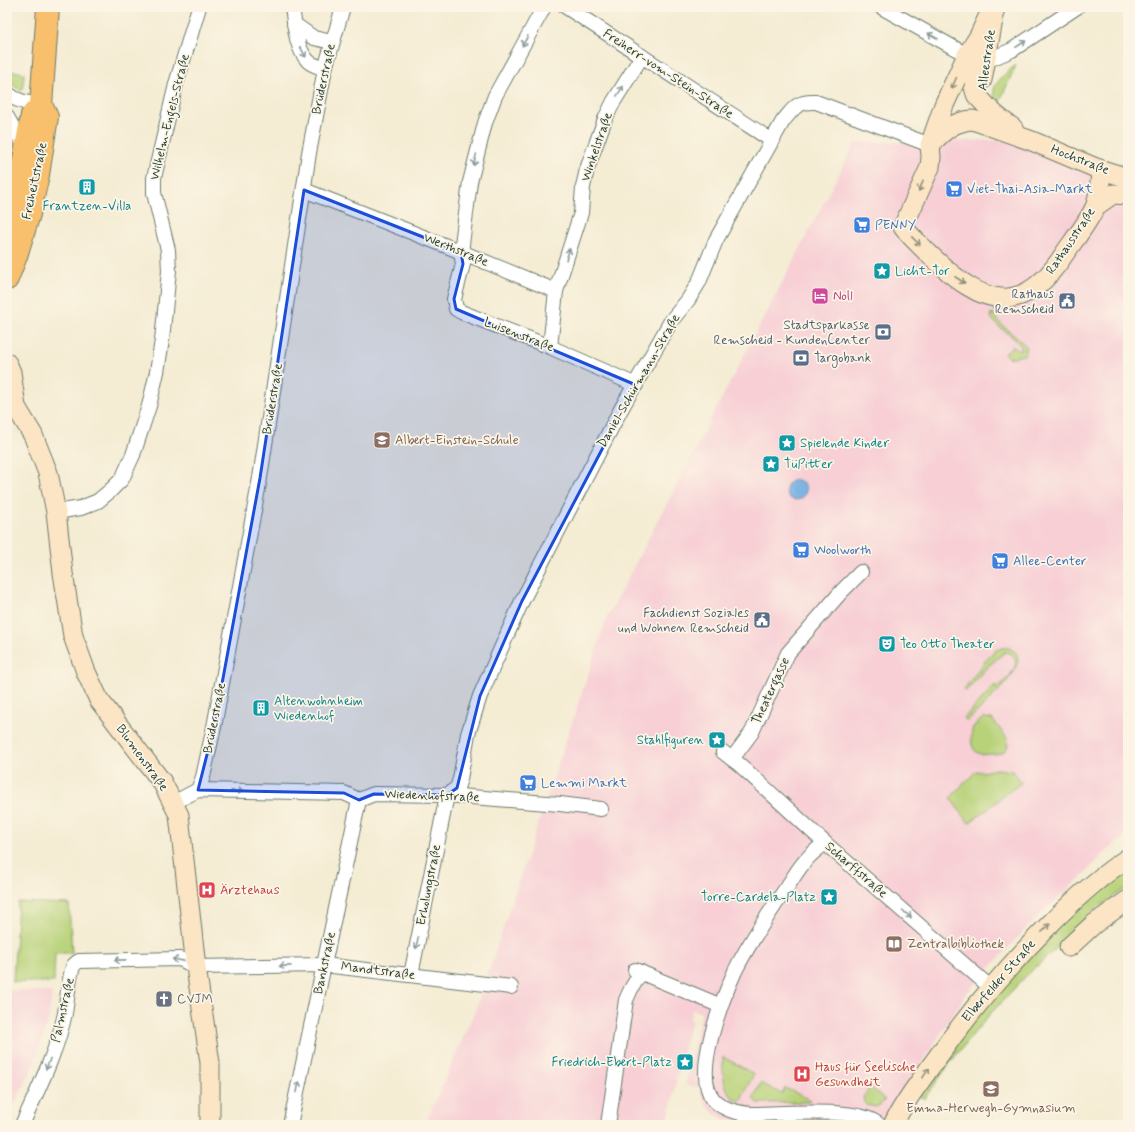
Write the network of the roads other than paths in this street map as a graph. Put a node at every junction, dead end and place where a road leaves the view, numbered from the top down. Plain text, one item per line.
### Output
1 (48, 7) edge
2 (199, 7) edge
3 (292, 7) edge
4 (343, 7) edge
5 (544, 7) edge
6 (566, 7) edge
7 (880, 7) edge
8 (1077, 7) edge
9 (996, 10) edge
10 (294, 24) junction
11 (332, 42) junction
12 (967, 55) junction
13 (642, 56) junction
14 (986, 61) junction
15 (325, 70) junction
16 (7, 94) edge
17 (982, 101) junction
18 (41, 105) junction
19 (7, 117) edge
20 (771, 140) junction
21 (1032, 141) junction
22 (930, 145) junction
23 (26, 146) junction
24 (1096, 168) junction
25 (1128, 178) edge
26 (304, 190) junction
27 (1128, 195) edge
28 (1096, 206) junction
29 (7, 224) edge
30 (461, 252) junction
31 (7, 279) edge
32 (556, 291) junction
33 (1013, 297) joint
34 (550, 346) junction
35 (7, 363) edge
36 (636, 385) junction
37 (7, 386) edge
38 (11, 402) edge
39 (56, 512) junction
40 (861, 572) dead end
41 (728, 756) joint
42 (198, 790) junction
43 (447, 795) junction
44 (359, 800) junction
45 (174, 803) junction
46 (601, 809) dead end
47 (825, 842) junction
48 (1128, 858) edge
49 (1128, 900) edge
50 (1069, 947) dead end
51 (324, 965) junction
52 (196, 967) junction
53 (411, 975) junction
54 (511, 987) dead end
55 (990, 988) junction
56 (721, 1006) junction
57 (22, 1125) edge
58 (210, 1125) edge
59 (290, 1125) edge
60 (608, 1125) edge
61 (879, 1125) edge
62 (893, 1125) edge

1 - 18 main road, Freiheitstraße
2 - 39 street, Wilhelm-Engels-Straße
3 - 10 street
4 - 11 street, Brüderstraße
5 -> 30 street
6 - 13 street, Freiherr-vom-Stein-Straße
12 -> 7 street
14 -> 8 street
9 - 12 street, Alleestraße
9 - 14 street, Alleestraße
10 - 11 street
10 -> 15 street
11 - 15 street, Brüderstraße
12 - 17 street, Alleestraße
12 -> 22 street, Alleestraße
13 - 20 street, Freiherr-vom-Stein-Straße
32 -> 13 street, Winkelstraße
14 - 17 street, Alleestraße
15 - 26 street, Brüderstraße
16 - 18 street
17 - 21 street, Hochstraße
18 - 23 main road, Freiheitstraße
18 - 31 main road, Freiheitstraße
19 - 23 street
20 - 22 street, Daniel-Schürmann-Straße
20 - 36 street, Daniel-Schürmann-Straße
21 - 22 street, Hochstraße
21 - 24 street, Hochstraße
22 -> 33 street, Alleestraße
23 - 29 main road, Freiheitstraße
24 - 25 street, Hochstraße
24 - 28 street, Rathausstraße
26 - 30 street, Werthstraße
26 - 42 street, Brüderstraße
27 - 28 street, Hochstraße
28 - 33 street, Rathausstraße
30 - 32 street, Werthstraße
30 - 34 street, Luisenstraße
32 - 34 street
34 - 36 street, Luisenstraße
35 - 38 street, Blumenstraße
36 - 43 street, Daniel-Schürmann-Straße
37 - 38 street, Blumenstraße
38 - 39 street, Blumenstraße
39 - 45 street, Blumenstraße
40 - 41 street, Theatergasse
41 - 47 street, Scharffstraße
42 -> 44 street
42 - 45 street
43 - 44 street, Wiedenhofstraße
43 - 46 street, Wiedenhofstraße
43 -> 53 street, Erholungstraße
44 - 51 street, Bankstraße
45 - 52 street, Blumenstraße
47 -> 55 street, Scharffstraße
47 - 56 street
55 -> 48 street, Elberfelder Straße
49 - 50 street
51 -> 52 street, Mandtstraße
51 - 53 street, Mandtstraße
59 -> 51 street, Bankstraße
52 -> 57 street, Palmstraße
52 - 58 street, Blumenstraße
53 - 54 street, Mandtstraße
62 -> 55 street, Elberfelder Straße
56 - 60 street
56 - 61 street

